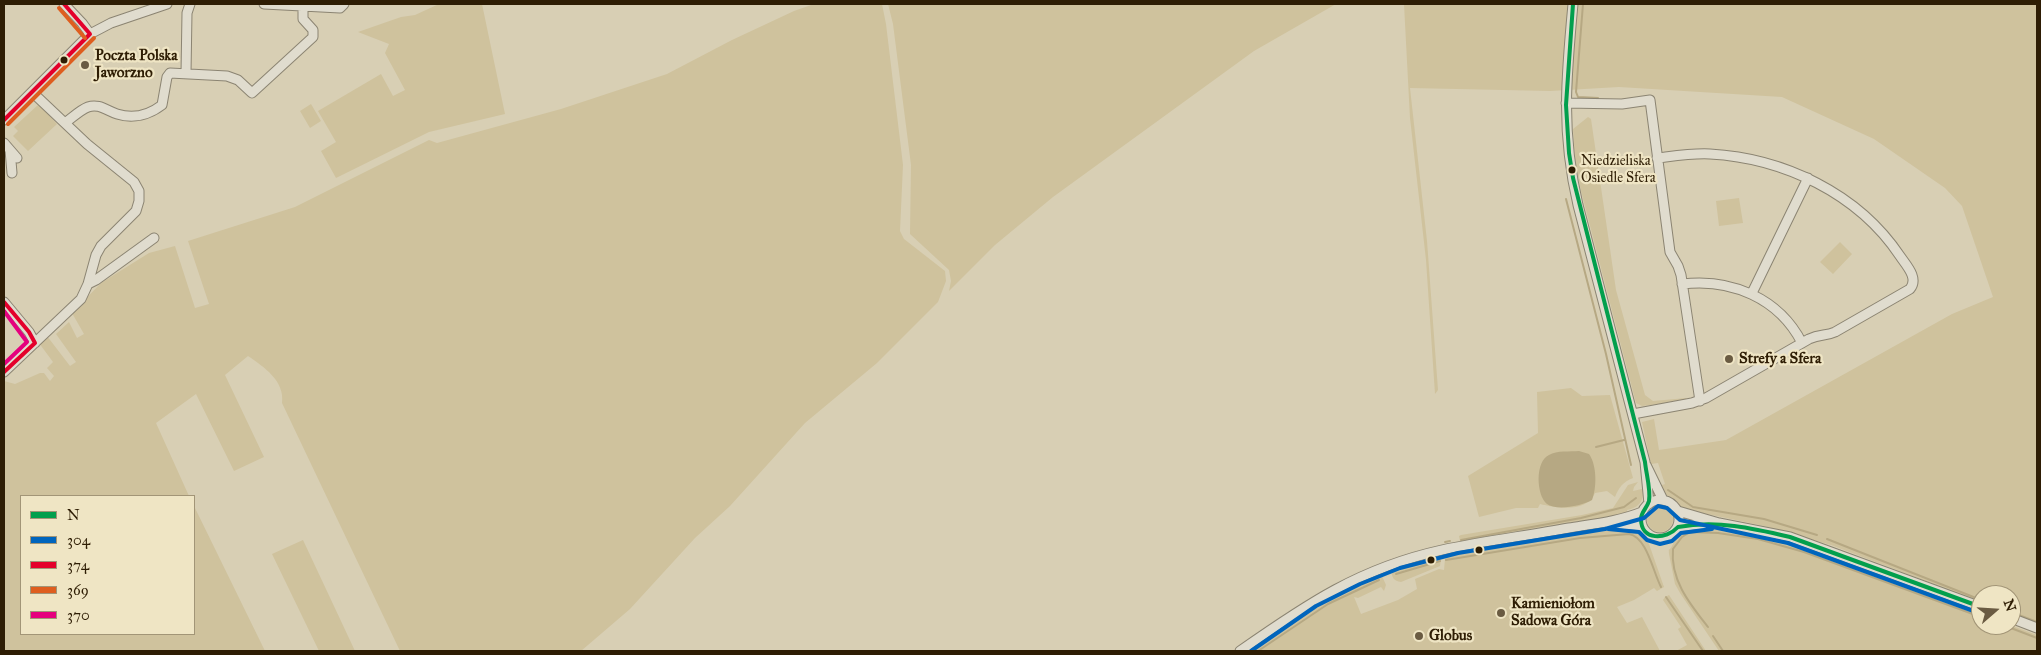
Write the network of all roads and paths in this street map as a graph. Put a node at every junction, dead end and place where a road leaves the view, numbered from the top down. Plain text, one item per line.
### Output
1 (64, 4) edge
2 (167, 4) edge
3 (190, 4) edge
4 (264, 4) edge
5 (344, 4) edge
6 (1573, 4) edge
7 (303, 5) junction
8 (90, 34) junction
9 (186, 74) junction
10 (32, 92) junction
11 (1566, 103) junction
12 (4, 120) edge
13 (65, 123) junction
14 (7, 146) edge
15 (17, 158) dead end
16 (1656, 158) junction
17 (12, 173) dead end
18 (1808, 178) junction
19 (154, 238) dead end
20 (88, 284) junction
21 (1682, 284) junction
22 (1752, 293) junction
23 (4, 302) edge
24 (35, 343) junction
25 (1802, 343) junction
26 (4, 372) edge
27 (1700, 401) junction
28 (1632, 414) junction
29 (1645, 462) junction
30 (1663, 500) junction
31 (1648, 504) junction
32 (1678, 511) junction
33 (1642, 512) junction
34 (1603, 523) junction
35 (1719, 523) junction
36 (1642, 526) junction
37 (1678, 527) junction
38 (1971, 603) edge
39 (2021, 622) edge
40 (2037, 628) edge
41 (1240, 651) edge

1 - 8 street
2 - 8 street
3 - 9 street
4 - 7 street
5 - 7 street
6 - 11 street
7 - 9 street
8 - 10 street
9 - 13 street
10 - 12 street
10 - 13 street
11 - 16 street
11 - 28 street
13 - 20 street
14 - 15 street
14 - 17 street
16 - 18 street
16 - 21 street
18 - 22 street
18 - 25 street
19 - 20 street
20 - 24 street
21 - 22 street
21 - 27 street
22 - 25 street
23 - 24 street
24 - 26 street
25 - 27 street
27 - 28 street
28 - 29 street
29 - 30 street
29 - 31 street
30 - 31 street
30 - 32 street
31 - 33 street
32 - 35 street
32 - 37 street
33 - 34 street
33 - 36 street
34 - 36 street
34 - 41 street
35 - 37 street
35 - 38 street
36 - 37 street
39 - 40 street

